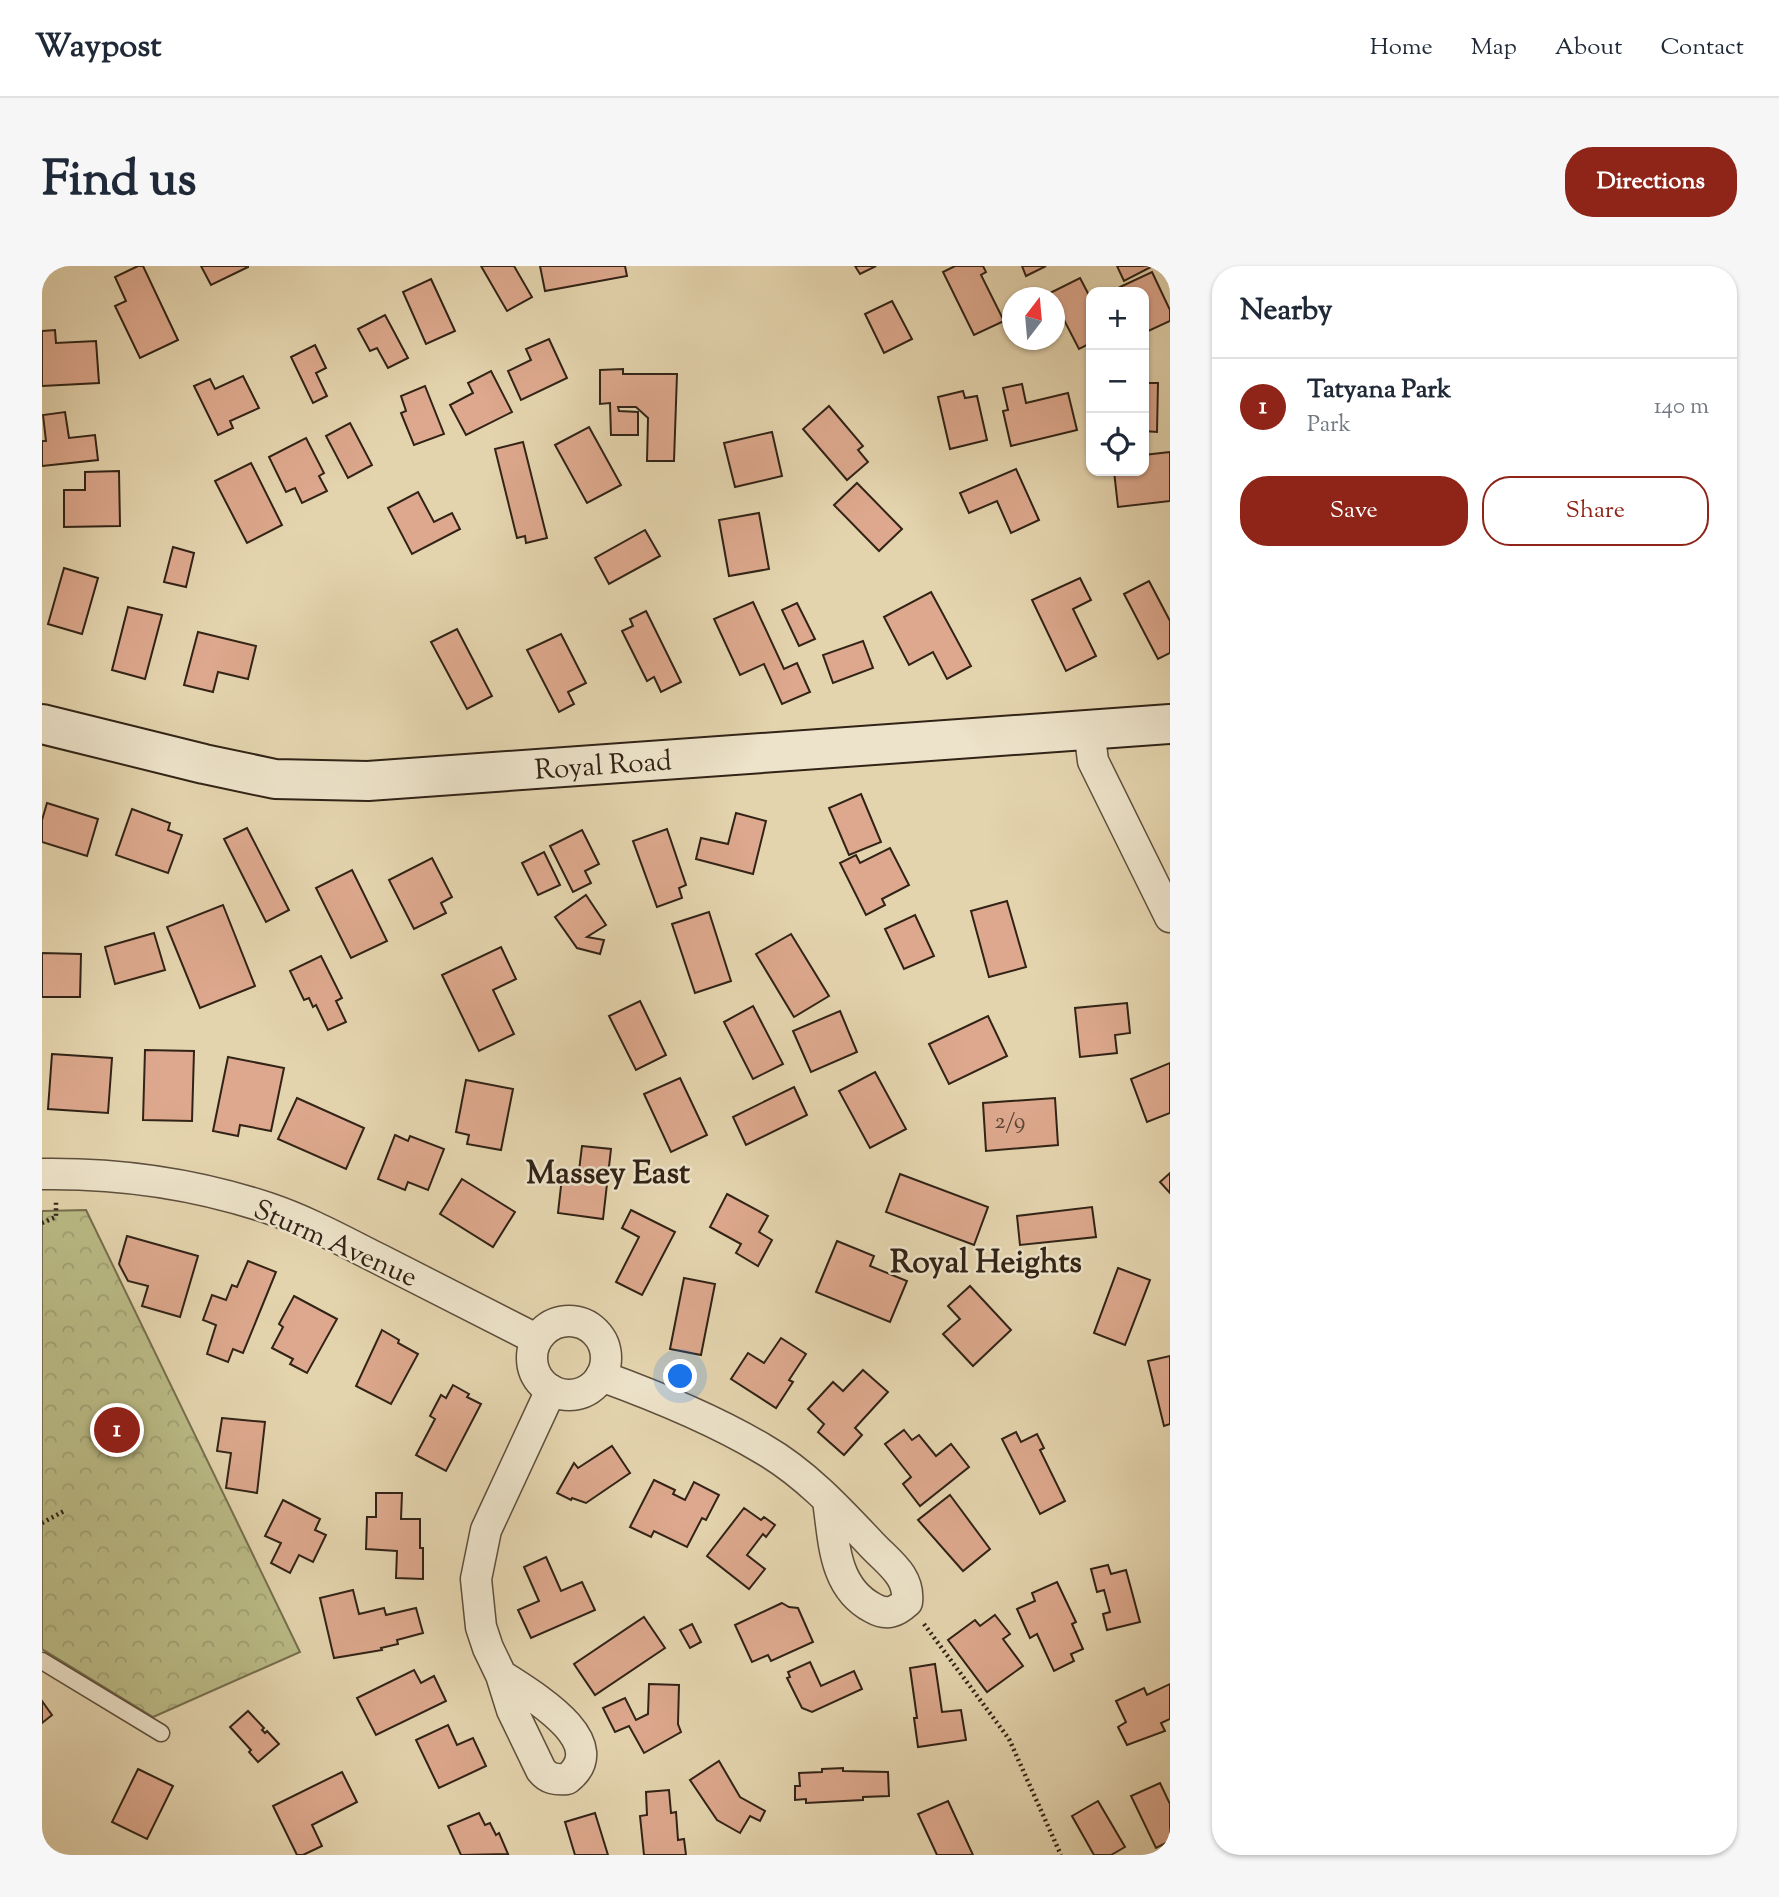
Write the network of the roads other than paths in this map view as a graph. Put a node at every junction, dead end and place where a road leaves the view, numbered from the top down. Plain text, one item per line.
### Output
1 (42, 724) edge
2 (1170, 724) edge
3 (1089, 729) junction
4 (1170, 917) edge
5 (49, 1185) edge
6 (536, 1339) junction
7 (601, 1376) junction
8 (551, 1390) junction
9 (828, 1501) dead end
10 (42, 1661) edge
11 (500, 1675) dead end
12 (161, 1733) dead end

1 - 3 street, Royal Road
2 - 3 street, Royal Road
3 - 4 street
5 - 6 street, Sturm Avenue
6 - 7 street
6 - 8 street
7 - 8 street
7 - 9 street
8 - 11 street
10 - 12 lane

